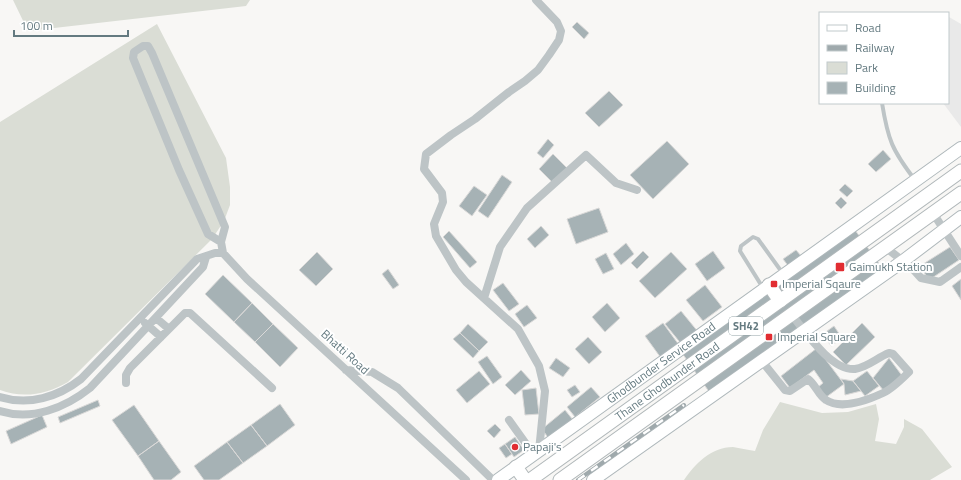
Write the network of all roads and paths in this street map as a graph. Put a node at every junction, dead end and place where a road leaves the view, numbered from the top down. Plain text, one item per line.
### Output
1 (536, 0) edge
2 (882, 104) edge
3 (961, 148) edge
4 (961, 171) edge
5 (915, 180) junction
6 (637, 190) dead end
7 (961, 193) edge
8 (933, 213) junction
9 (961, 217) edge
10 (944, 230) junction
11 (221, 242) junction
12 (884, 247) junction
13 (223, 253) junction
14 (961, 256) edge
15 (206, 257) junction
16 (903, 261) junction
17 (961, 267) edge
18 (784, 275) junction
19 (767, 287) junction
20 (484, 298) junction
21 (780, 301) junction
22 (791, 314) junction
23 (140, 318) junction
24 (156, 318) junction
25 (148, 326) junction
26 (169, 330) junction
27 (804, 330) junction
28 (161, 337) junction
29 (113, 346) junction
30 (122, 354) junction
31 (761, 360) junction
32 (346, 370) junction
33 (126, 383) dead end
34 (272, 388) dead end
35 (0, 397) edge
36 (49, 397) junction
37 (52, 410) junction
38 (0, 411) edge
39 (510, 420) dead end
40 (536, 453) junction
41 (516, 467) junction
42 (466, 480) edge
43 (493, 480) edge
44 (498, 480) edge
45 (524, 480) edge
46 (530, 480) edge
47 (560, 480) edge
48 (593, 480) edge

1 - 20 street
2 - 5 lane
3 - 5 street, Ghodbunder Service Road
4 - 21 main road, Thane Ghodbunder Road / SH42
5 - 18 street, Ghodbunder Service Road
6 - 20 street
7 - 8 main road, Thane Ghodbunder Road / SH42
8 - 10 street
8 - 12 main road, Thane Ghodbunder Road / SH42
9 - 10 street
10 - 14 street
10 - 16 street
11 - 11 street
11 - 13 street
12 - 16 street
12 - 22 main road, Thane Ghodbunder Road / SH42
13 - 15 street
13 - 32 street, Bhatti Road
15 - 23 street
15 - 24 street
16 - 17 street
16 - 27 street
18 - 19 street, Ghodbunder Service Road
18 - 19 lane
19 - 21 main road
19 - 40 street, Ghodbunder Service Road
20 - 40 street
21 - 46 main road, Thane Ghodbunder Road / SH42
22 - 27 street
22 - 47 main road, Thane Ghodbunder Road / SH42
23 - 25 street
23 - 29 street
24 - 25 street
24 - 26 street
25 - 28 street
25 - 30 street
26 - 28 street
26 - 34 street
27 - 31 street
27 - 31 street
28 - 33 street
29 - 30 street
29 - 36 street
30 - 37 street
31 - 48 street
32 - 42 street, Bhatti Road
32 - 43 street
35 - 36 street
36 - 37 street
37 - 38 street
39 - 40 street
40 - 41 street, Ghodbunder Service Road
41 - 44 street, Ghodbunder Service Road
41 - 45 main road

